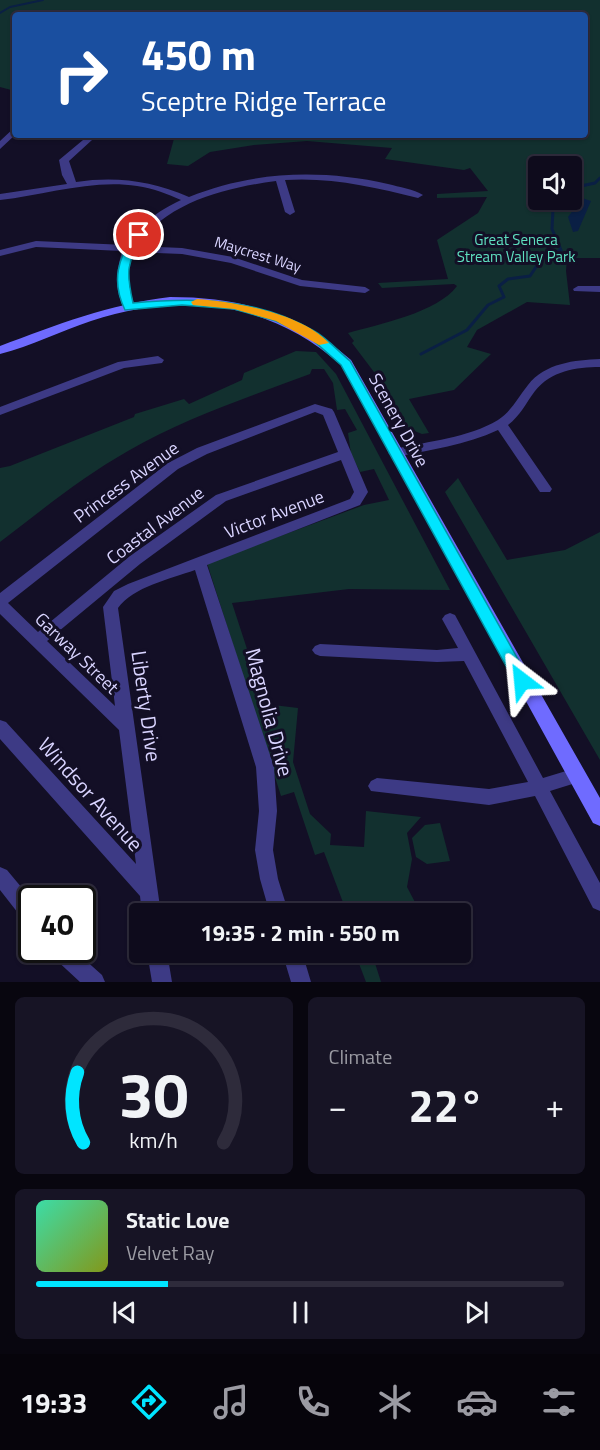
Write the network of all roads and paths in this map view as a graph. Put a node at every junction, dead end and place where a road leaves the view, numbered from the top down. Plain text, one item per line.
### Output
1 (12, 133) edge
2 (89, 138) dead end
3 (0, 146) edge
4 (279, 177) junction
5 (73, 186) junction
6 (418, 195) dead end
7 (0, 197) edge
8 (189, 200) junction
9 (290, 212) dead end
10 (130, 248) junction
11 (0, 253) edge
12 (579, 289) dead end
13 (600, 289) edge
14 (365, 290) dead end
15 (129, 307) junction
16 (0, 350) edge
17 (158, 360) dead end
18 (600, 363) edge
19 (0, 411) edge
20 (501, 424) junction
21 (395, 453) junction
22 (345, 454) junction
23 (545, 489) dead end
24 (199, 561) junction
25 (0, 603) edge
26 (450, 619) dead end
27 (37, 641) junction
28 (320, 650) dead end
29 (468, 654) junction
30 (0, 727) edge
31 (127, 728) junction
32 (576, 776) junction
33 (377, 786) dead end
34 (538, 787) junction
35 (600, 817) edge
36 (0, 876) edge
37 (148, 891) junction
38 (18, 898) edge
39 (600, 902) edge
40 (150, 903) edge
41 (277, 903) edge
42 (74, 963) edge
43 (159, 963) edge
44 (295, 963) edge
45 (95, 982) edge
46 (162, 982) edge
47 (301, 982) edge

1 - 3 street
2 - 5 street
4 - 6 street
4 - 8 street
4 - 9 street
5 - 7 street
5 - 8 street
8 - 10 street
10 - 11 street, Maycrest Way
10 - 14 street, Maycrest Way
10 - 15 street
12 - 13 street
15 - 16 street, Scenery Drive
15 - 21 street, Scenery Drive
17 - 19 street
18 - 20 street
20 - 21 street
20 - 23 street
21 - 32 street, Scenery Drive
22 - 24 street, Victor Avenue
22 - 25 street, Princess Avenue
22 - 27 street, Coastal Avenue
24 - 31 street, Liberty Drive
24 - 41 street, Magnolia Drive
25 - 27 street, Garway Street
26 - 29 street
27 - 31 street, Garway Street
28 - 29 street
29 - 34 street
30 - 37 street, Windsor Avenue
31 - 37 street, Liberty Drive
32 - 34 street
32 - 35 street, Scenery Drive
33 - 34 street
34 - 39 street
36 - 38 street
37 - 40 street, Liberty Drive
42 - 45 street
43 - 46 street
44 - 47 street

